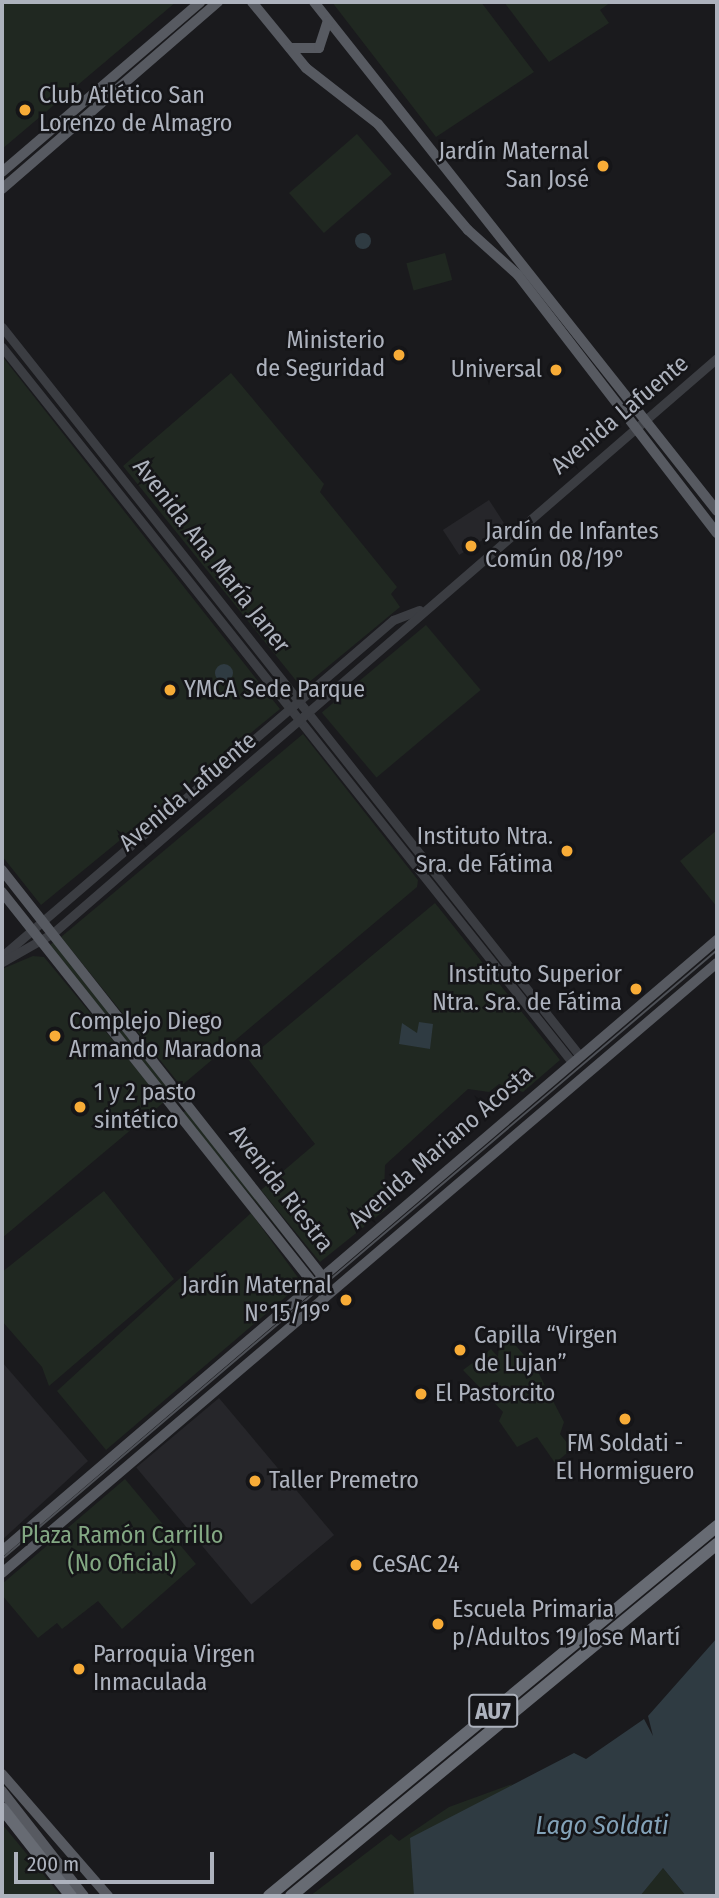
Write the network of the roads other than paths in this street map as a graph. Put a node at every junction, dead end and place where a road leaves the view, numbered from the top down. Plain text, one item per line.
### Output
1 (200, 2) edge
2 (218, 2) edge
3 (252, 2) edge
4 (314, 2) edge
5 (324, 14) junction
6 (288, 47) junction
7 (36, 142) junction
8 (45, 152) junction
9 (2, 172) edge
10 (2, 189) edge
11 (2, 327) edge
12 (2, 347) edge
13 (717, 358) edge
14 (66, 407) junction
15 (54, 412) junction
16 (647, 418) junction
17 (636, 427) junction
18 (717, 511) edge
19 (717, 533) edge
20 (419, 610) junction
21 (299, 700) junction
22 (289, 709) junction
23 (310, 714) junction
24 (300, 722) junction
25 (2, 870) edge
26 (443, 883) junction
27 (434, 890) junction
28 (2, 892) edge
29 (42, 918) junction
30 (31, 928) junction
31 (53, 933) junction
32 (717, 940) edge
33 (42, 942) junction
34 (2, 956) edge
35 (2, 962) edge
36 (717, 963) edge
37 (527, 988) junction
38 (518, 996) junction
39 (576, 1059) junction
40 (586, 1072) junction
41 (267, 1205) junction
42 (257, 1213) junction
43 (322, 1276) junction
44 (313, 1284) junction
45 (324, 1297) junction
46 (717, 1526) edge
47 (717, 1544) edge
48 (2, 1551) edge
49 (2, 1573) edge
50 (2, 1774) edge
51 (2, 1791) edge
52 (2, 1808) edge
53 (71, 1896) edge
54 (84, 1896) edge
55 (108, 1896) edge
56 (269, 1896) edge
57 (291, 1896) edge

1 - 7 main road
2 - 8 main road
3 - 6 main road
4 - 5 main road
5 - 6 main road
5 - 16 main road
6 - 17 main road
7 - 8 main road
7 - 9 main road
8 - 10 main road
11 - 14 street, Avenida Ana María Janer
12 - 15 street, Avenida Ana María Janer
13 - 16 street, Avenida Lafuente
14 - 15 street
14 - 21 street, Avenida Ana María Janer
15 - 22 street, Avenida Ana María Janer
16 - 17 street, Avenida Lafuente
16 - 18 main road
17 - 19 main road
17 - 20 street, Avenida Lafuente
20 - 21 street, Avenida Lafuente
20 - 23 street, Avenida Lafuente
21 - 22 street, Avenida Lafuente
21 - 23 street, Avenida Ana María Janer
22 - 24 street, Avenida Ana María Janer
22 - 29 street, Avenida Lafuente
23 - 24 street, Avenida Lafuente
23 - 26 street, Avenida Ana María Janer
24 - 27 street, Avenida Ana María Janer
24 - 31 street, Avenida Lafuente
25 - 29 main road, Avenida Riestra
26 - 27 street
26 - 37 street, Avenida Ana María Janer
27 - 38 street, Avenida Ana María Janer
28 - 30 main road, Avenida Riestra
29 - 30 street, Avenida Lafuente
29 - 31 main road, Avenida Riestra
30 - 33 main road, Avenida Riestra
30 - 34 street, Avenida Lafuente
31 - 33 street, Avenida Lafuente
31 - 41 main road, Avenida Riestra
32 - 39 main road, Avenida Mariano Acosta
33 - 35 street, Avenida Lafuente
33 - 42 main road, Avenida Riestra
36 - 40 main road, Avenida Mariano Acosta
37 - 38 street
37 - 39 street, Avenida Ana María Janer
38 - 39 street, Avenida Ana María Janer
39 - 40 main road, Avenida Ana María Janer
39 - 43 main road, Avenida Mariano Acosta
40 - 45 main road, Avenida Mariano Acosta
41 - 42 main road
41 - 43 main road, Avenida Riestra
42 - 44 main road, Avenida Riestra
43 - 44 main road, Avenida Mariano Acosta
43 - 45 main road, Avenida Riestra
44 - 45 main road, Avenida Riestra
44 - 48 main road, Avenida Mariano Acosta
45 - 49 main road, Avenida Mariano Acosta
46 - 56 highway, AU7
47 - 57 highway, AU7
50 - 55 main road
51 - 54 main road
52 - 53 highway

